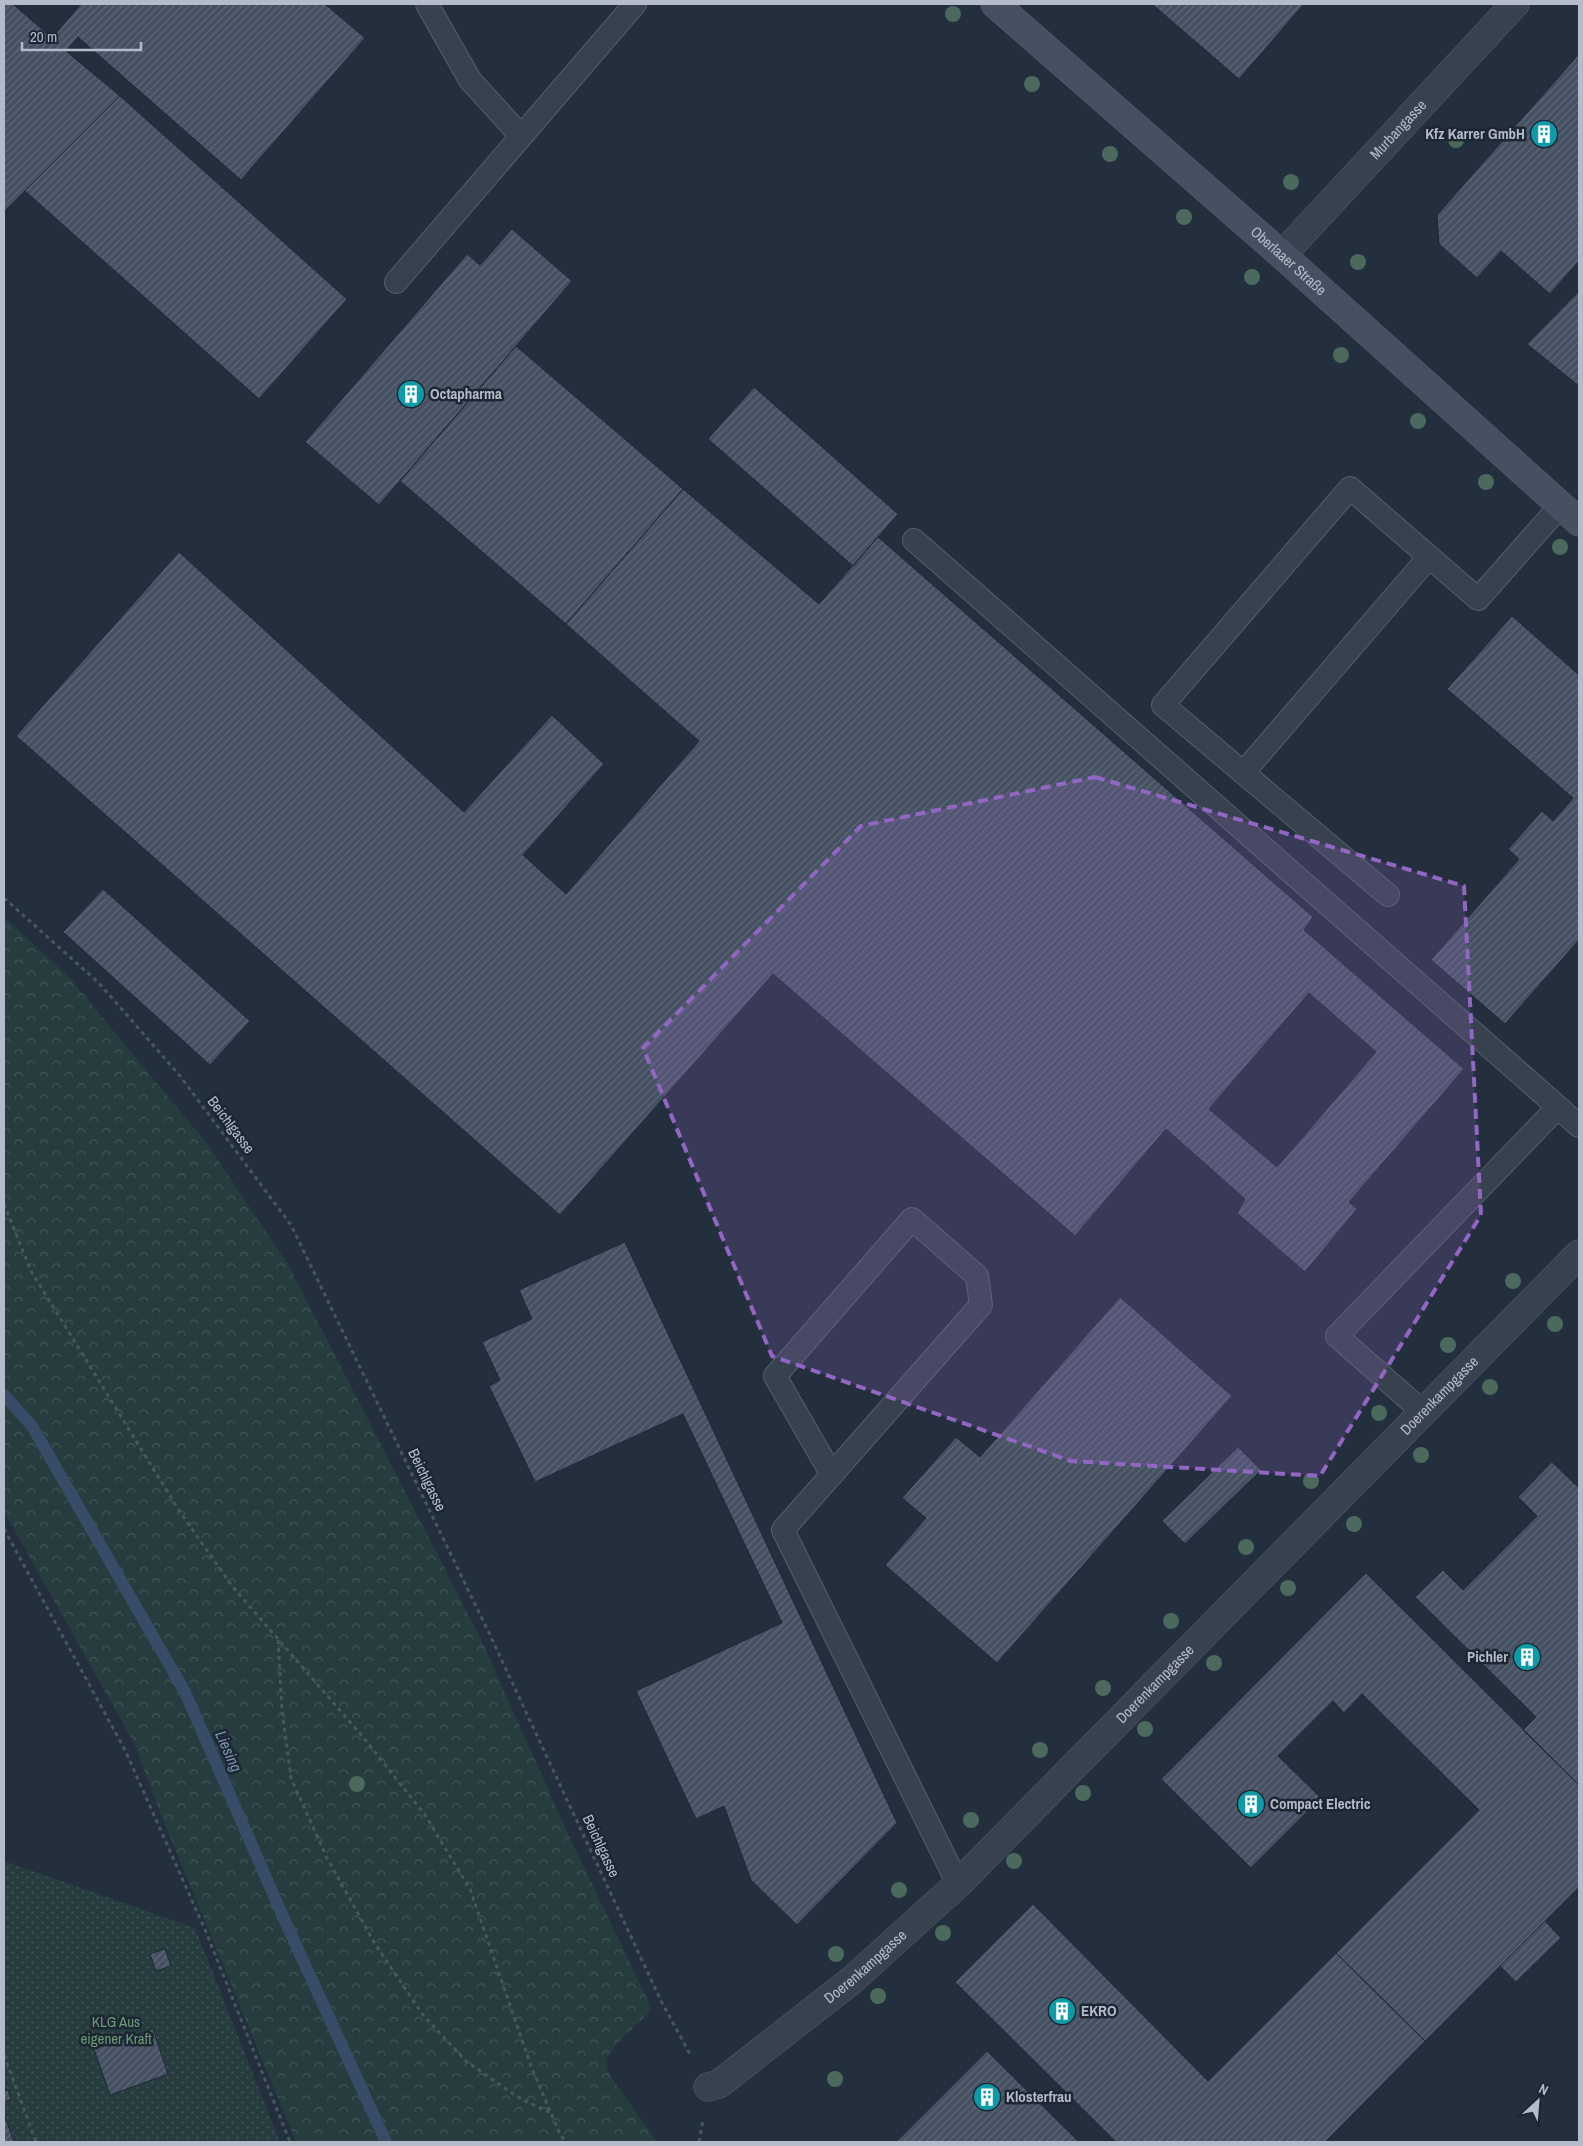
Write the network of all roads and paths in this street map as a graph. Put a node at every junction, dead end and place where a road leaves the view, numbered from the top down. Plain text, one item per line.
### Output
1 (427, 4) edge
2 (635, 4) edge
3 (995, 4) edge
4 (1515, 4) edge
5 (522, 136) junction
6 (1282, 256) junction
7 (396, 282) dead end
8 (1570, 514) edge
9 (914, 540) dead end
10 (1429, 556) junction
11 (1243, 773) junction
12 (1388, 895) dead end
13 (4, 898) edge
14 (1558, 1107) junction
15 (1579, 1126) edge
16 (4, 1204) edge
17 (1579, 1254) edge
18 (1423, 1412) junction
19 (832, 1475) junction
20 (4, 1529) edge
21 (278, 1639) junction
22 (958, 1884) junction
23 (4, 2055) edge
24 (708, 2087) junction
25 (551, 2113) junction
26 (36, 2142) edge
27 (290, 2142) edge
28 (565, 2142) edge
29 (699, 2142) edge

1 - 5 lane
2 - 5 lane
3 - 6 main road, Oberlaaer Straße
4 - 6 street, Murbangasse
5 - 7 lane
6 - 8 main road, Oberlaaer Straße
8 - 10 lane
9 - 14 lane
10 - 11 lane
10 - 11 lane
11 - 12 lane
13 - 24 path, Beichlgasse
14 - 15 lane
14 - 18 lane
16 - 21 path
17 - 18 street, Doerenkampgasse
18 - 22 street, Doerenkampgasse
19 - 19 lane
19 - 22 lane
20 - 27 path
21 - 25 path
21 - 25 path
22 - 24 street, Doerenkampgasse
23 - 26 path
24 - 29 path
25 - 28 path

